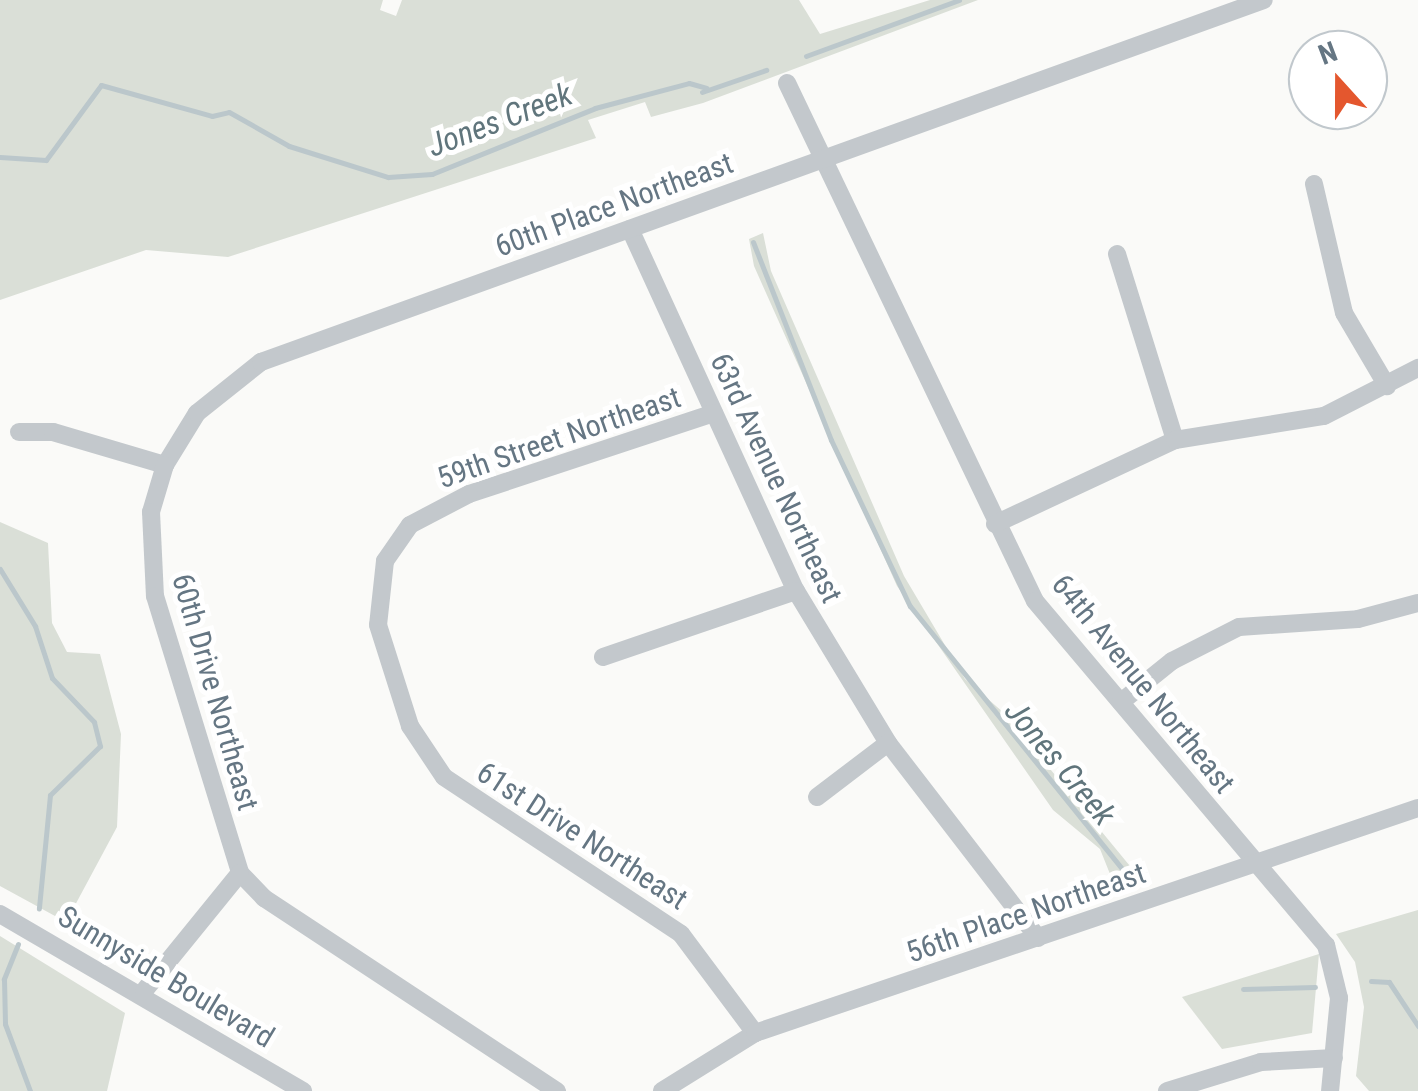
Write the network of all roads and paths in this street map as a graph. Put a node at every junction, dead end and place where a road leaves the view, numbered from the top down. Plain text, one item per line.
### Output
1 (1264, 0) edge
2 (787, 83) dead end
3 (821, 158) junction
4 (1314, 184) dead end
5 (630, 229) junction
6 (1118, 254) dead end
7 (1418, 368) edge
8 (1387, 386) junction
9 (714, 414) junction
10 (19, 432) dead end
11 (1175, 440) junction
12 (165, 465) junction
13 (995, 524) junction
14 (385, 561) joint
15 (796, 591) junction
16 (1418, 604) edge
17 (603, 657) dead end
18 (1121, 702) junction
19 (888, 743) junction
20 (816, 797) dead end
21 (1418, 808) edge
22 (1254, 865) junction
23 (240, 873) junction
24 (0, 914) edge
25 (1038, 938) junction
26 (144, 990) junction
27 (755, 1033) junction
28 (1334, 1058) junction
29 (302, 1091) edge
30 (558, 1091) edge
31 (662, 1091) edge
32 (1167, 1091) edge
33 (1330, 1091) edge

1 - 3 street, 60th Place Northeast
2 - 3 street, 64th Avenue Northeast
3 - 5 street, 60th Place Northeast
3 - 13 street, 64th Avenue Northeast
4 - 8 street
5 - 9 street, 63rd Avenue Northeast
5 - 12 street, 60th Place Northeast
6 - 11 street
7 - 8 street
8 - 11 street
9 - 14 street, 59th Street Northeast
9 - 15 street, 63rd Avenue Northeast
10 - 12 street
11 - 13 street
12 - 23 street, 60th Drive Northeast
13 - 18 street, 64th Avenue Northeast
14 - 27 street, 61st Drive Northeast
15 - 17 street
15 - 19 street, 63rd Avenue Northeast
16 - 18 street
18 - 22 street, 64th Avenue Northeast
19 - 20 street
19 - 25 street, 63rd Avenue Northeast
21 - 22 street, 56th Place Northeast
22 - 25 street, 56th Place Northeast
22 - 28 street, 64th Avenue Northeast
23 - 26 street
23 - 30 street
24 - 26 street, Sunnyside Boulevard
25 - 27 street, 56th Place Northeast
26 - 29 street, Sunnyside Boulevard
27 - 31 street, 56th Place Northeast
28 - 32 street
28 - 33 street, 64th Avenue Northeast

